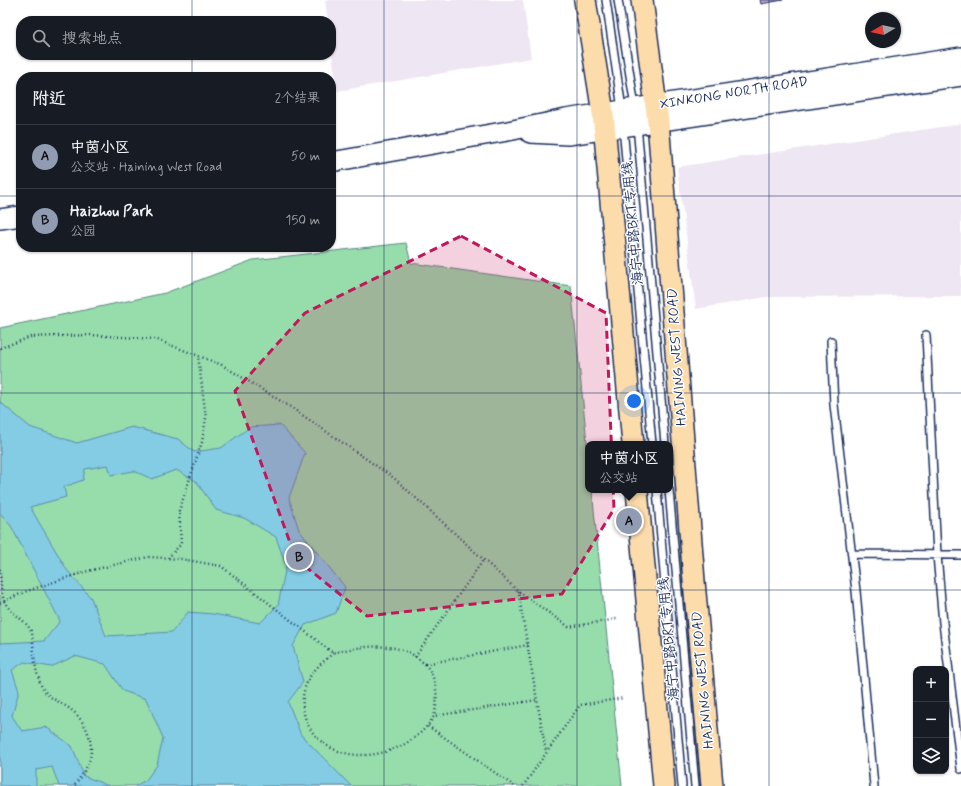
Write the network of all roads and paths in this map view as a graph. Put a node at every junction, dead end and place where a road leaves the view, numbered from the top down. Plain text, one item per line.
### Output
1 (585, 0) edge
2 (606, 0) edge
3 (618, 0) edge
4 (642, 0) edge
5 (961, 57) edge
6 (961, 76) edge
7 (657, 113) junction
8 (621, 119) junction
9 (336, 161) edge
10 (16, 217) edge
11 (0, 219) edge
12 (926, 335) dead end
13 (831, 341) dead end
14 (0, 348) edge
15 (198, 356) junction
16 (633, 441) edge
17 (652, 441) edge
18 (665, 441) edge
19 (637, 493) edge
20 (656, 493) edge
21 (669, 493) edge
22 (852, 554) junction
23 (937, 555) junction
24 (961, 555) edge
25 (168, 558) junction
26 (484, 559) junction
27 (0, 569) edge
28 (518, 591) junction
29 (4, 601) junction
30 (0, 603) edge
31 (617, 619) dead end
32 (528, 645) junction
33 (333, 653) junction
34 (415, 657) junction
35 (425, 664) junction
36 (624, 698) dead end
37 (537, 700) junction
38 (434, 716) junction
39 (428, 726) junction
40 (546, 752) junction
41 (961, 770) edge
42 (74, 786) edge
43 (514, 786) edge
44 (523, 786) edge
45 (664, 786) edge
46 (682, 786) edge
47 (696, 786) edge
48 (712, 786) edge
49 (874, 786) edge

1 - 8 main road
2 - 8 lane, 海宁中路BRT专用线
3 - 8 lane, 海宁中路BRT专用线
4 - 7 main road, HAINING WEST ROAD
5 - 7 main road, XINKONG NORTH ROAD
6 - 7 main road, XINKONG NORTH ROAD
7 - 8 main road, XINKONG NORTH ROAD
7 - 48 main road, HAINING WEST ROAD
8 - 9 main road, XINKONG NORTH ROAD
8 - 16 main road
8 - 17 lane, 海宁中路BRT专用线
8 - 18 lane, 海宁中路BRT专用线
10 - 11 main road
12 - 23 lane
13 - 22 lane
14 - 15 path
15 - 25 path
15 - 26 path
19 - 45 main road
20 - 46 lane, 海宁中路BRT专用线
21 - 47 lane, 海宁中路BRT专用线
22 - 23 lane
22 - 49 lane
23 - 24 lane
23 - 41 lane
25 - 29 path
25 - 33 path
26 - 28 path
26 - 34 path
27 - 29 path
28 - 31 path
28 - 32 path
29 - 30 path
29 - 42 path
32 - 35 path
32 - 37 path
33 - 34 path
33 - 39 path
34 - 35 path
35 - 38 path
36 - 40 path
37 - 38 path
37 - 40 path
38 - 39 path
39 - 43 path
40 - 44 path

